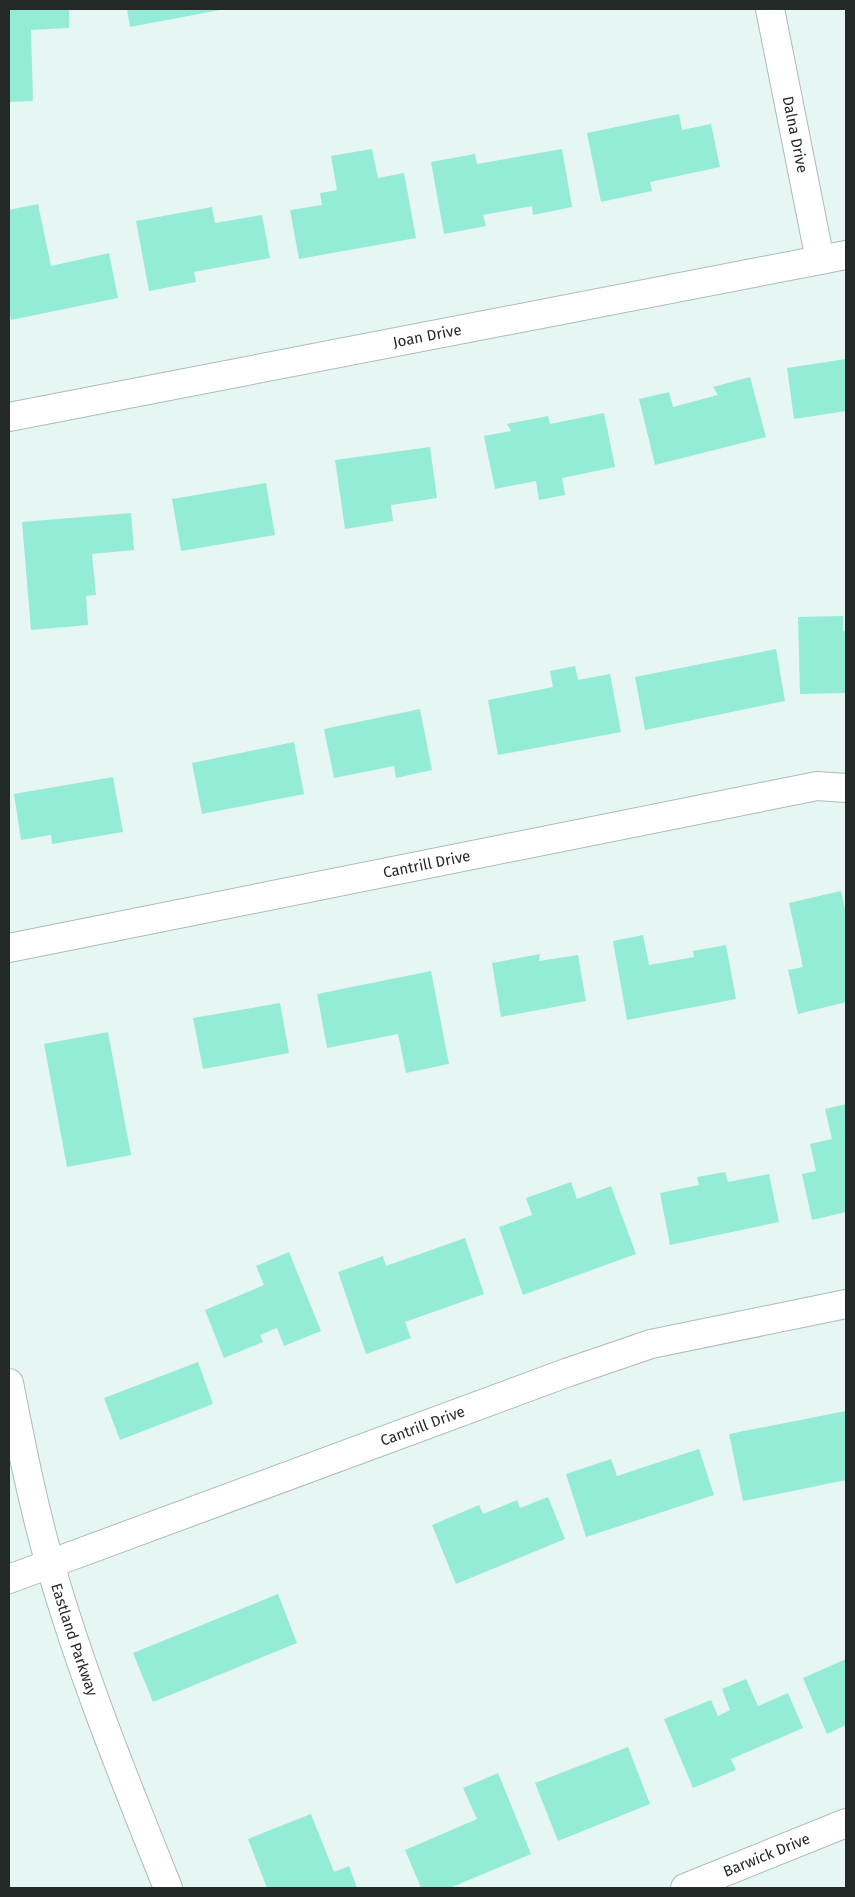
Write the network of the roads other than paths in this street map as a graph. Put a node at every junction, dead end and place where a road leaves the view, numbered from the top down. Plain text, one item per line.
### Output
1 (770, 9) edge
2 (833, 258) edge
3 (9, 417) edge
4 (846, 788) edge
5 (9, 948) edge
6 (846, 1304) edge
7 (9, 1384) edge
8 (50, 1564) junction
9 (9, 1579) edge
10 (846, 1824) edge
11 (168, 1888) edge
12 (685, 1888) edge

1 - 2 street, Dalna Drive
2 - 3 street, Joan Drive
4 - 5 street, Cantrill Drive
6 - 8 street, Cantrill Drive
7 - 8 street, Eastland Parkway
8 - 9 street, Cantrill Drive
8 - 11 street, Eastland Parkway
10 - 12 street, Barwick Drive

